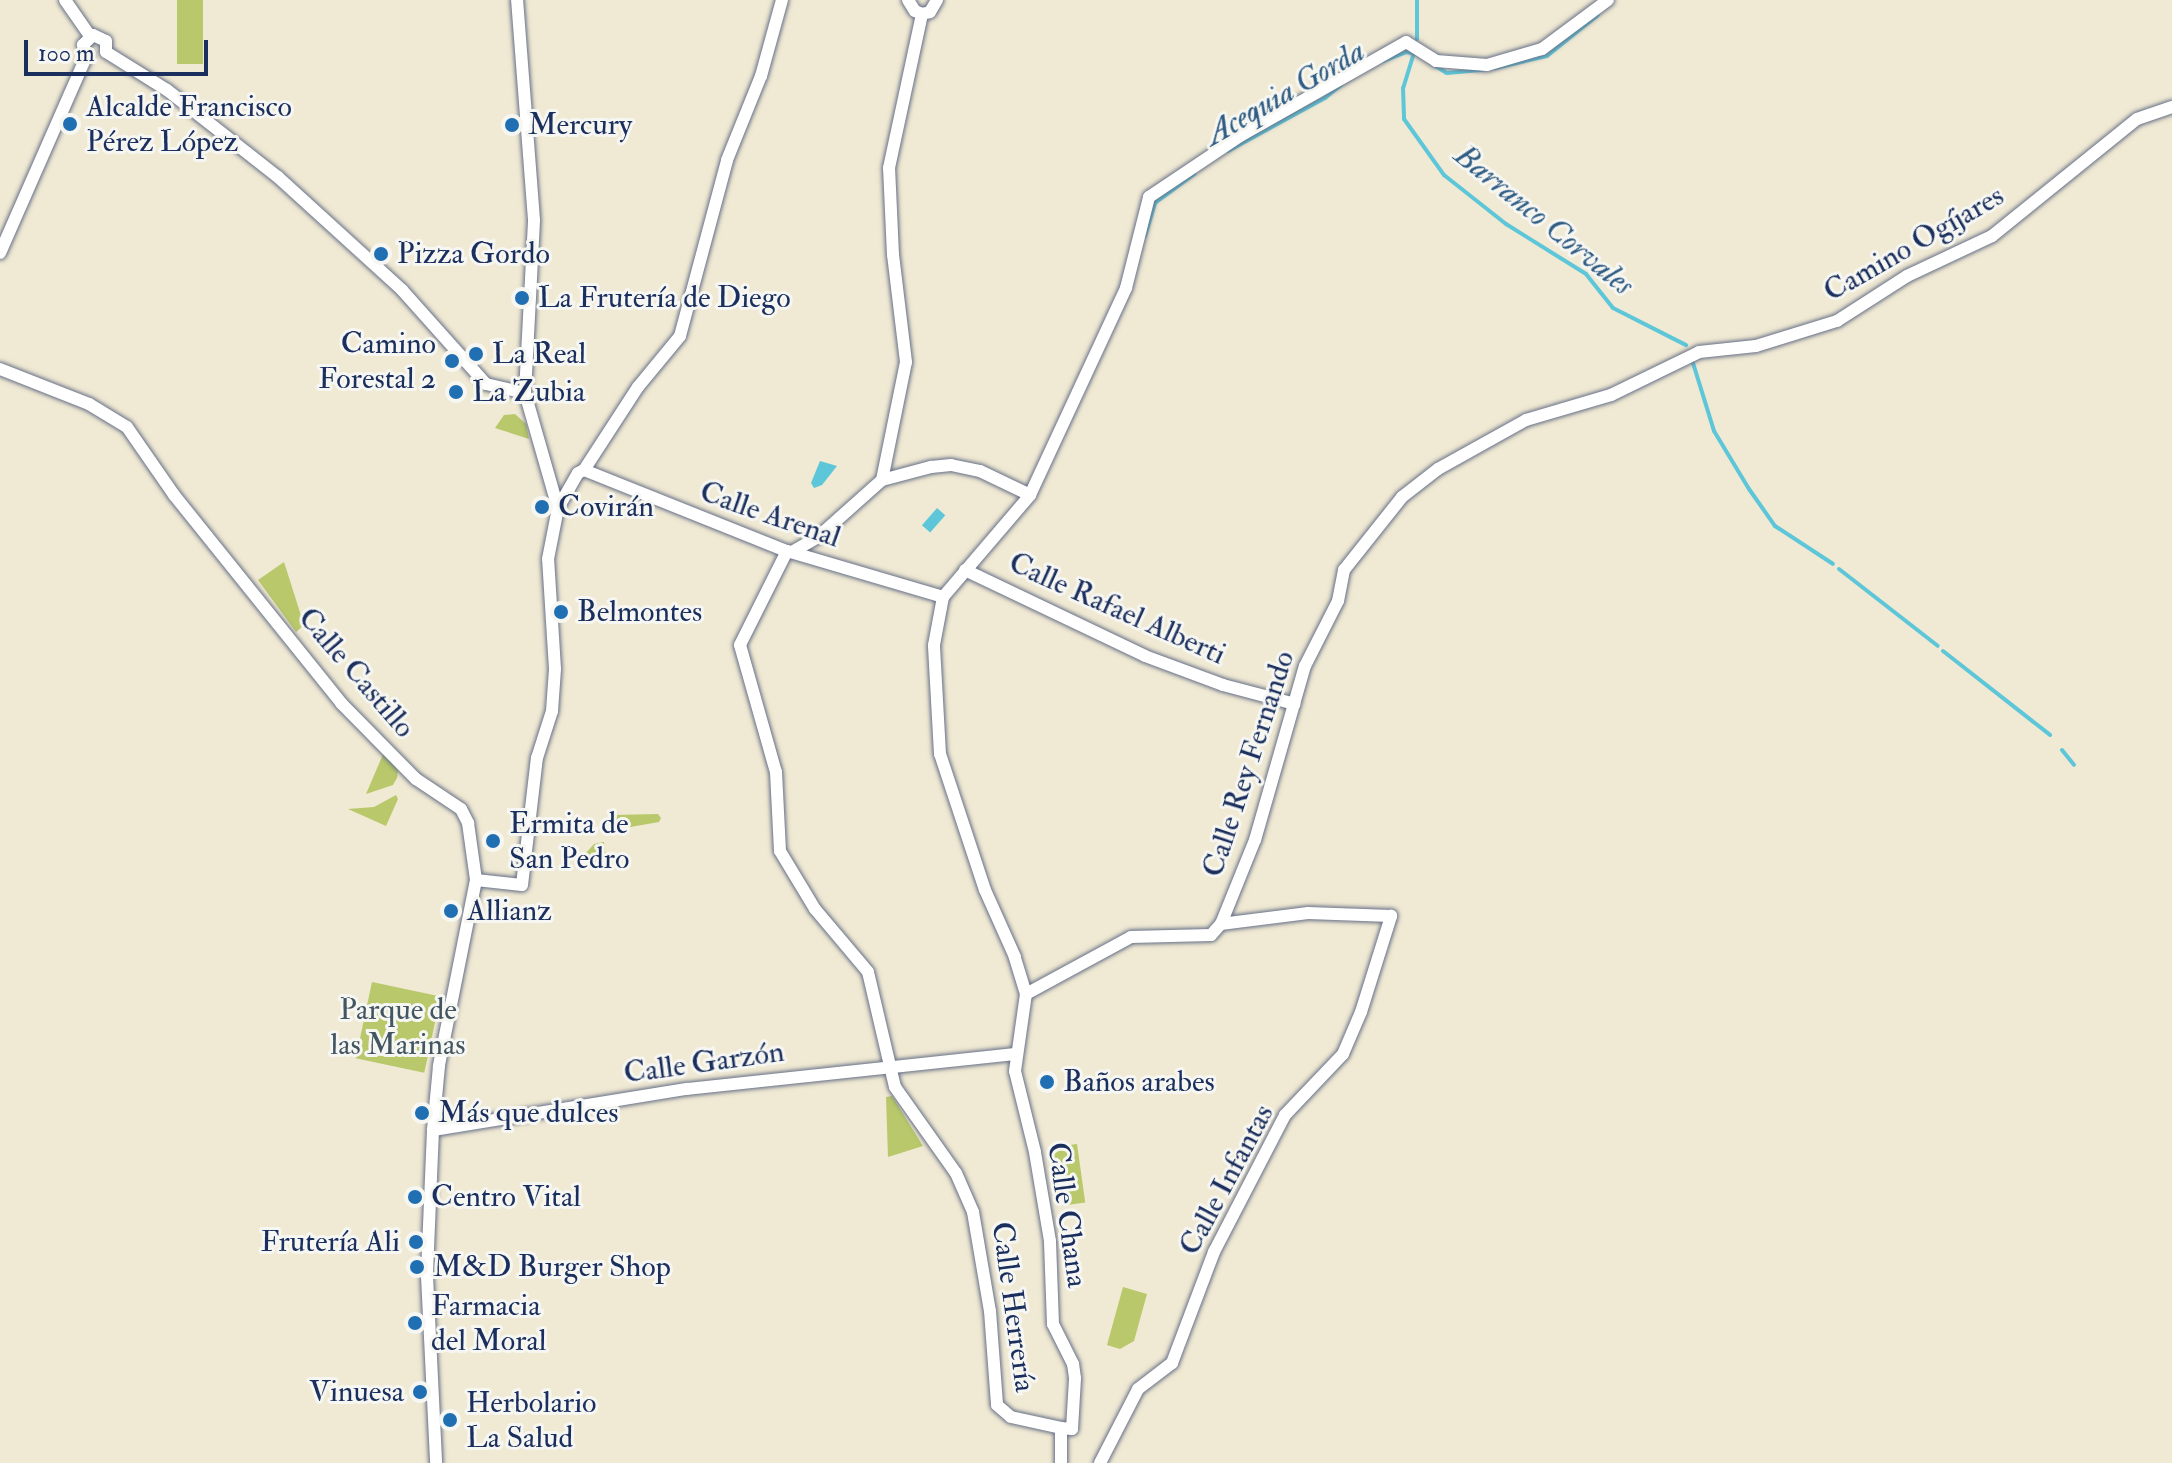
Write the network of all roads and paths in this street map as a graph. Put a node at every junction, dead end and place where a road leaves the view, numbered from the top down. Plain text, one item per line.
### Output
1 (65, 0) edge
2 (517, 0) edge
3 (782, 0) edge
4 (908, 0) edge
5 (937, 0) edge
6 (1608, 0) edge
7 (922, 14) junction
8 (90, 36) junction
9 (106, 52) junction
10 (87, 55) junction
11 (2172, 107) edge
12 (0, 253) edge
13 (1699, 352) joint
14 (0, 369) edge
15 (525, 393) junction
16 (584, 470) junction
17 (882, 480) junction
18 (1030, 495) junction
19 (558, 508) junction
20 (790, 552) junction
21 (965, 570) junction
22 (943, 597) junction
23 (1295, 704) junction
24 (476, 880) junction
25 (1221, 924) junction
26 (1026, 994) junction
27 (1016, 1054) junction
28 (888, 1068) junction
29 (433, 1130) junction
30 (1061, 1428) junction
31 (436, 1463) edge
32 (1061, 1463) edge
33 (1100, 1463) edge

1 - 8 street
2 - 15 street
3 - 16 street
4 - 7 street
5 - 7 street
6 - 18 street
7 - 17 street
8 - 9 street
8 - 10 street
9 - 10 street
9 - 15 street
10 - 12 street
11 - 13 street, Camino Ogíjares
13 - 23 street, Calle Rey Fernando
14 - 24 street, Calle Castillo
15 - 19 street
16 - 19 street
16 - 20 street, Calle Arenal
17 - 18 street
17 - 20 street
18 - 21 street
19 - 24 street
20 - 22 street, Calle Arenal
20 - 28 street, Calle Herrería
21 - 22 street
21 - 23 street, Calle Rafael Alberti
22 - 26 street
23 - 25 street, Calle Rey Fernando
24 - 29 street, Calle Castillo
25 - 26 street
25 - 33 street, Calle Infantas
26 - 27 street
27 - 28 street, Calle Garzón
27 - 30 street, Calle Chana
28 - 29 street, Calle Garzón
28 - 30 street, Calle Herrería
29 - 31 street, Calle Castillo
30 - 32 street, Calle Chana

